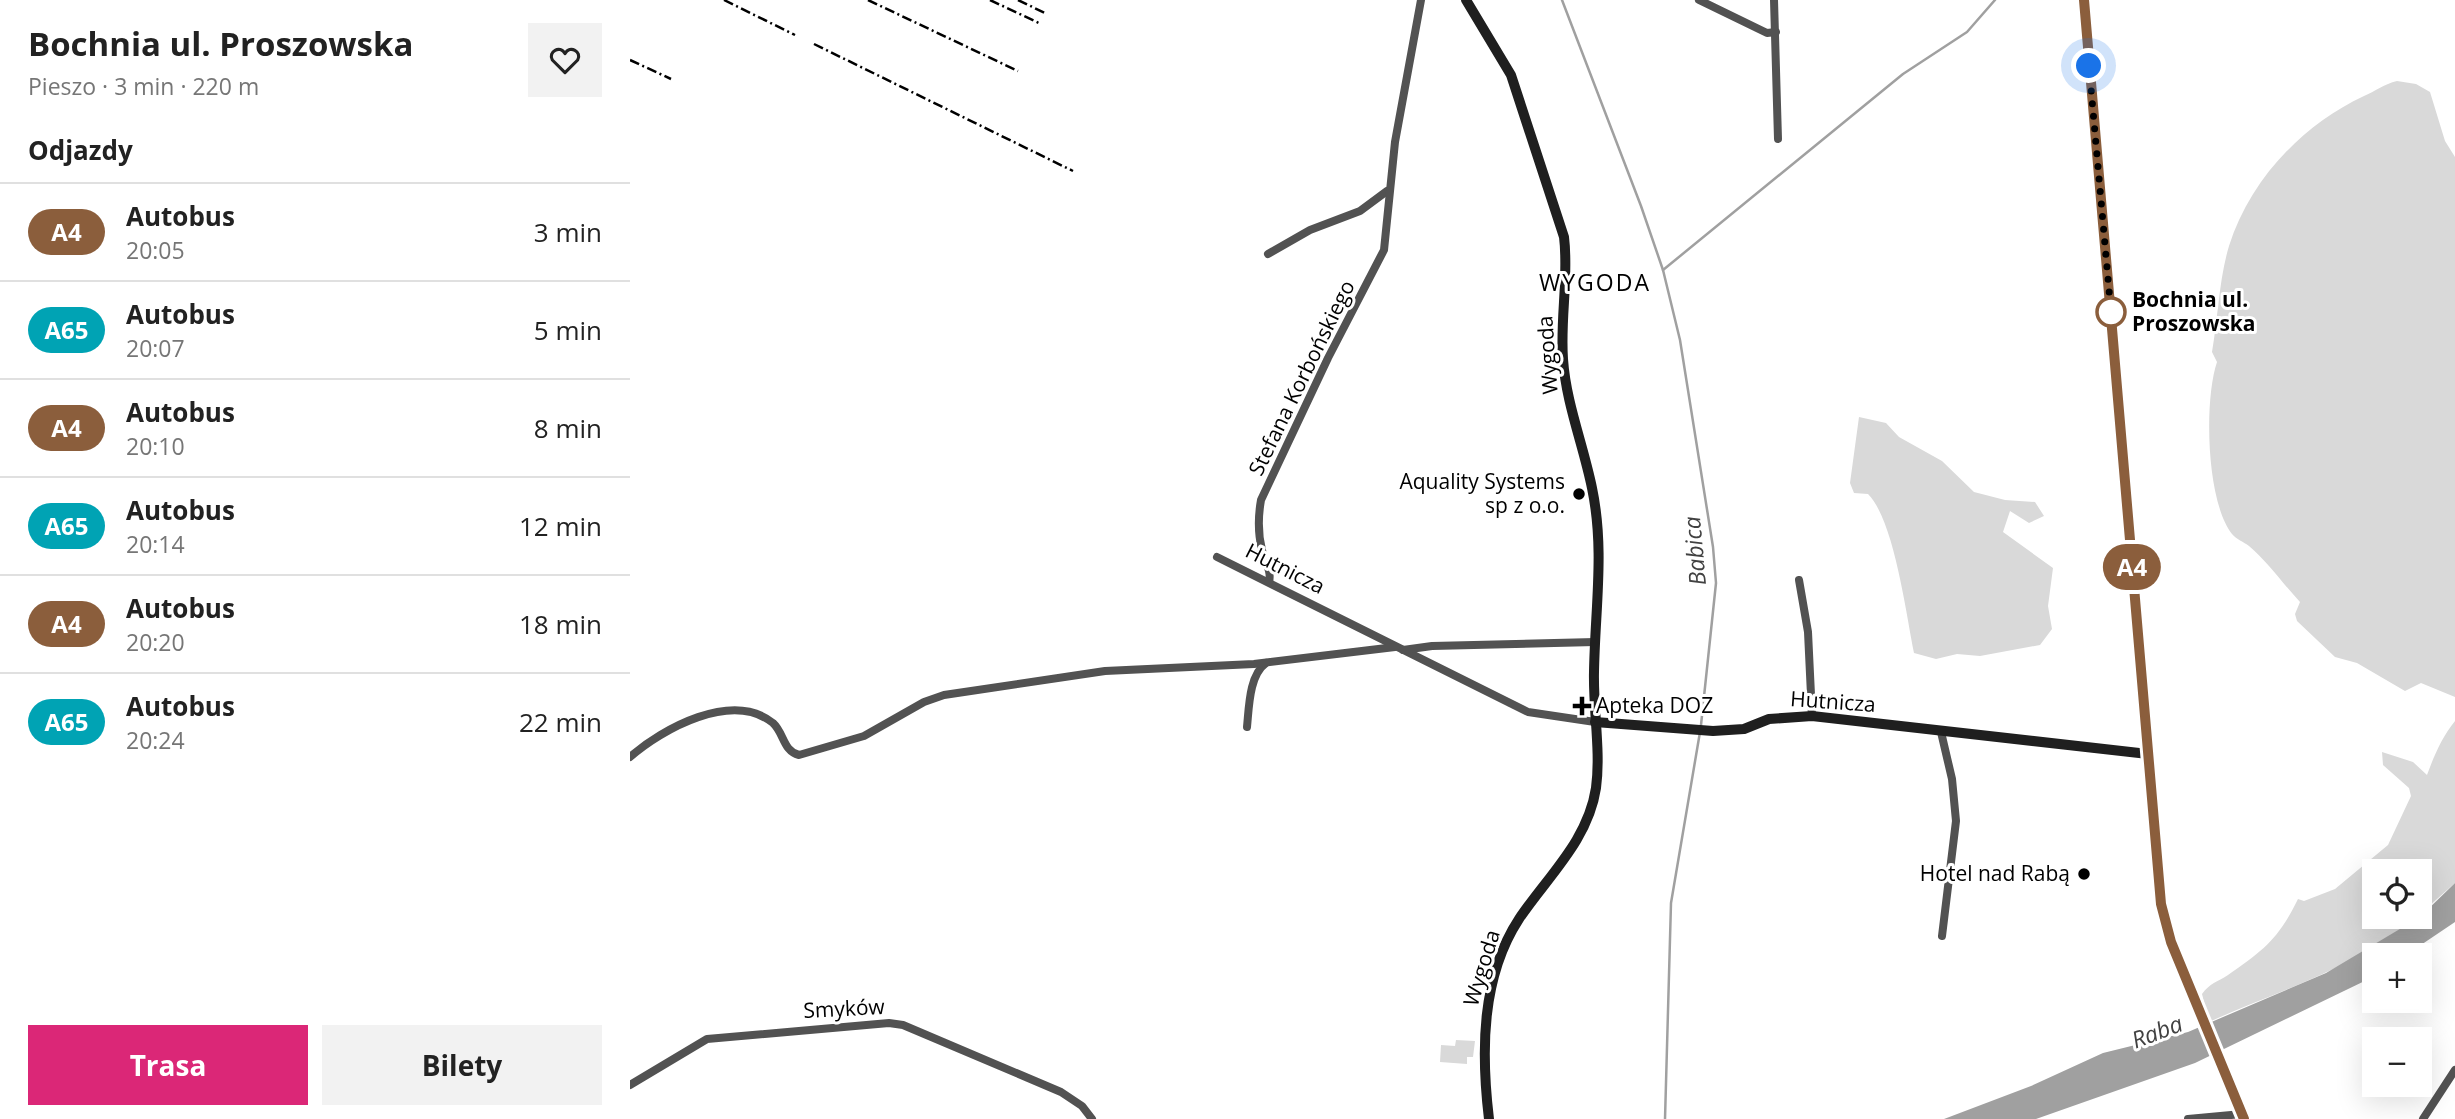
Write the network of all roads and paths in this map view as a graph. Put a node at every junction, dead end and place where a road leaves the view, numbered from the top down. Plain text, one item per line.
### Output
1 (1421, 0) edge
2 (1466, 0) edge
3 (1699, 0) edge
4 (1774, 0) edge
5 (2084, 0) edge
6 (1776, 32) junction
7 (1778, 139) dead end
8 (1389, 189) junction
9 (1268, 254) dead end
10 (1217, 556) dead end
11 (1799, 580) dead end
12 (1269, 582) junction
13 (1595, 642) junction
14 (1399, 649) junction
15 (1269, 662) junction
16 (1812, 716) junction
17 (1595, 722) junction
18 (1247, 727) dead end
19 (1941, 732) junction
20 (2148, 754) junction
21 (630, 757) edge
22 (1942, 936) dead end
23 (2455, 1070) edge
24 (630, 1085) edge
25 (2243, 1116) edge
26 (1092, 1119) edge
27 (1489, 1119) edge
28 (2188, 1119) edge
29 (2423, 1119) edge

1 - 8 street, Stefana Korbońskiego
2 - 13 street, Wygoda
3 - 6 street
4 - 6 street
5 - 20 street
6 - 7 street
8 - 9 street
8 - 12 street, Stefana Korbońskiego
10 - 12 street, Hutnicza
11 - 16 street
12 - 14 street, Hutnicza
13 - 14 street
13 - 17 street, Wygoda
14 - 15 street
14 - 17 street, Hutnicza
15 - 18 street
15 - 21 street
16 - 17 street, Hutnicza
16 - 19 street, Hutnicza
17 - 27 street, Wygoda
19 - 20 street, Hutnicza
19 - 22 street
20 - 25 street
23 - 29 street
24 - 26 street, Smyków
25 - 28 street

